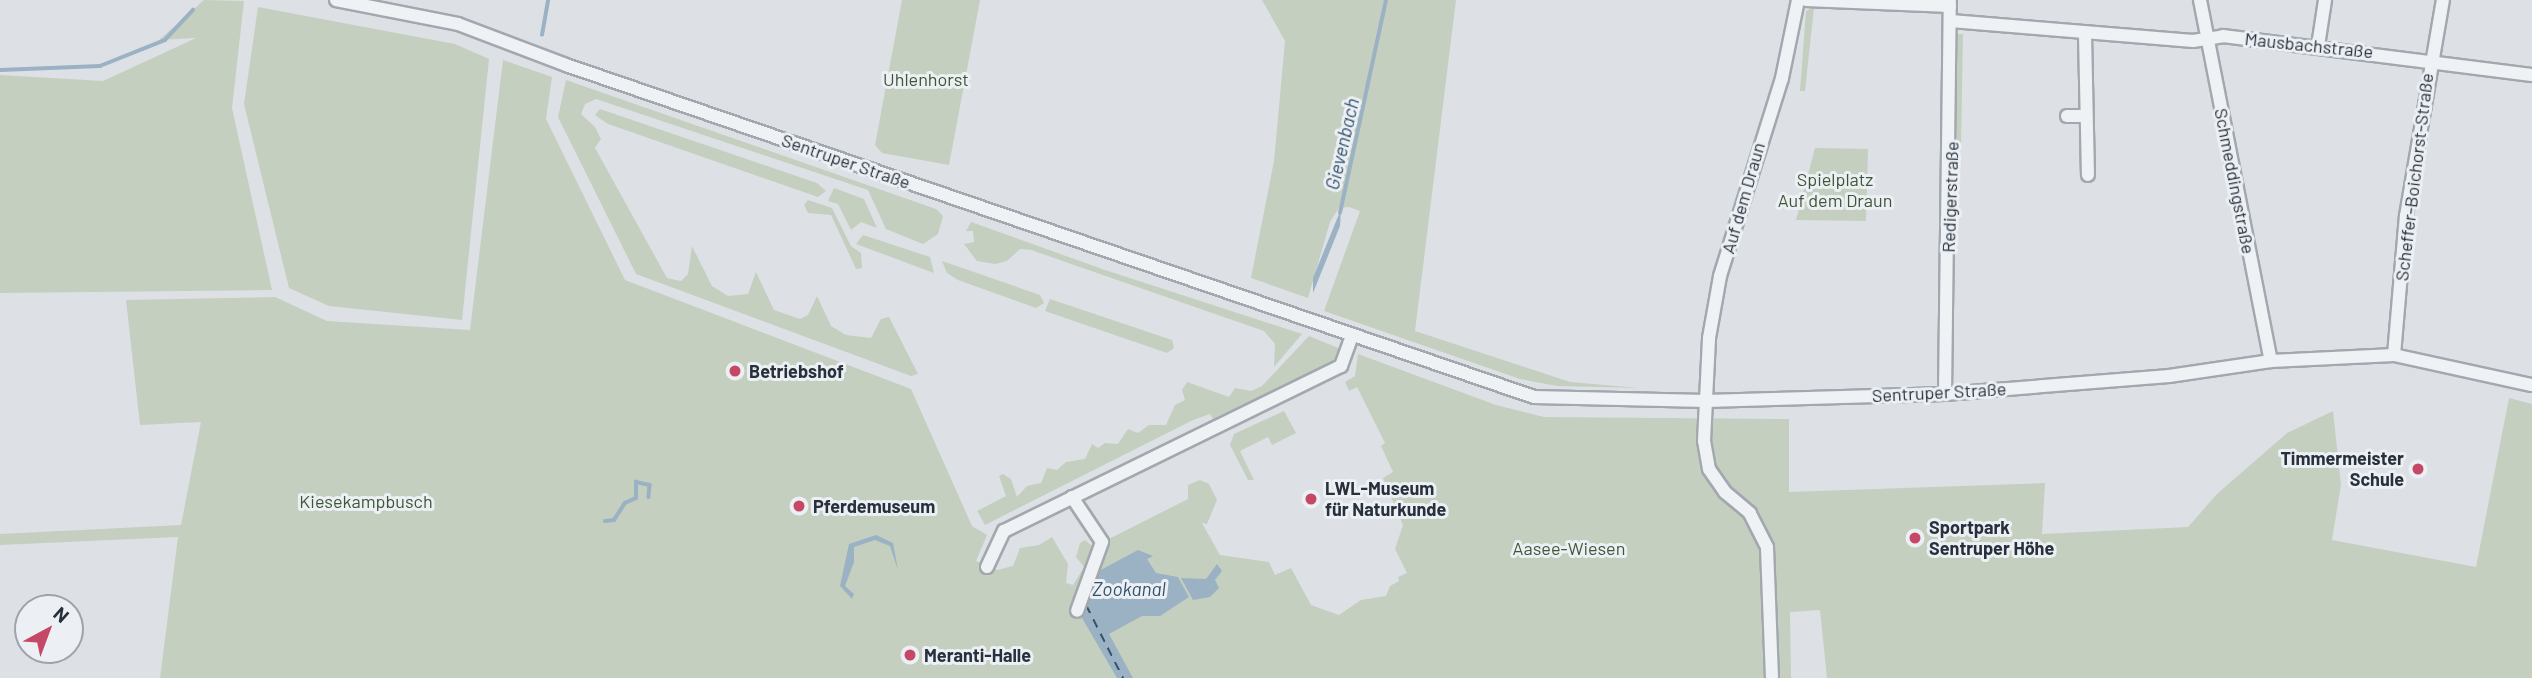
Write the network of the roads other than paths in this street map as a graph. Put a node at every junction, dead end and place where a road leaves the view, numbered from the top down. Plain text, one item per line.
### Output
1 (336, 0) edge
2 (1798, 0) edge
3 (1806, 0) edge
4 (2200, 0) edge
5 (2325, 0) edge
6 (2443, 0) edge
7 (1950, 3) edge
8 (1951, 22) junction
9 (2085, 34) junction
10 (2206, 39) junction
11 (2318, 46) junction
12 (2430, 59) junction
13 (2532, 75) edge
14 (2067, 116) dead end
15 (2085, 116) junction
16 (2088, 175) dead end
17 (1352, 337) junction
18 (2394, 355) junction
19 (2271, 362) junction
20 (2532, 385) edge
21 (1945, 394) junction
22 (1706, 401) junction
23 (1072, 497) junction
24 (987, 567) dead end
25 (1077, 611) dead end
26 (1772, 678) edge

1 - 17 street, Sentruper Straße
2 - 22 street, Auf dem Draun
3 - 7 street
4 - 10 street, Schmeddingstraße
5 - 11 street
6 - 12 street, Scheffer-Boichorst-Straße
7 - 8 street, Redigerstraße
8 - 9 street, Mausbachstraße
8 - 21 street, Redigerstraße
9 - 10 street, Mausbachstraße
9 - 15 street
10 - 11 street, Mausbachstraße
10 - 19 street, Schmeddingstraße
11 - 12 street, Mausbachstraße
12 - 13 street, Mausbachstraße
12 - 18 street, Scheffer-Boichorst-Straße
14 - 15 street
15 - 16 street
17 - 22 street, Sentruper Straße
17 - 23 street
18 - 19 street, Sentruper Straße
18 - 20 street, Sentruper Straße
19 - 21 street, Sentruper Straße
21 - 22 street, Sentruper Straße
22 - 26 street, Auf dem Draun
23 - 24 street
23 - 25 street

